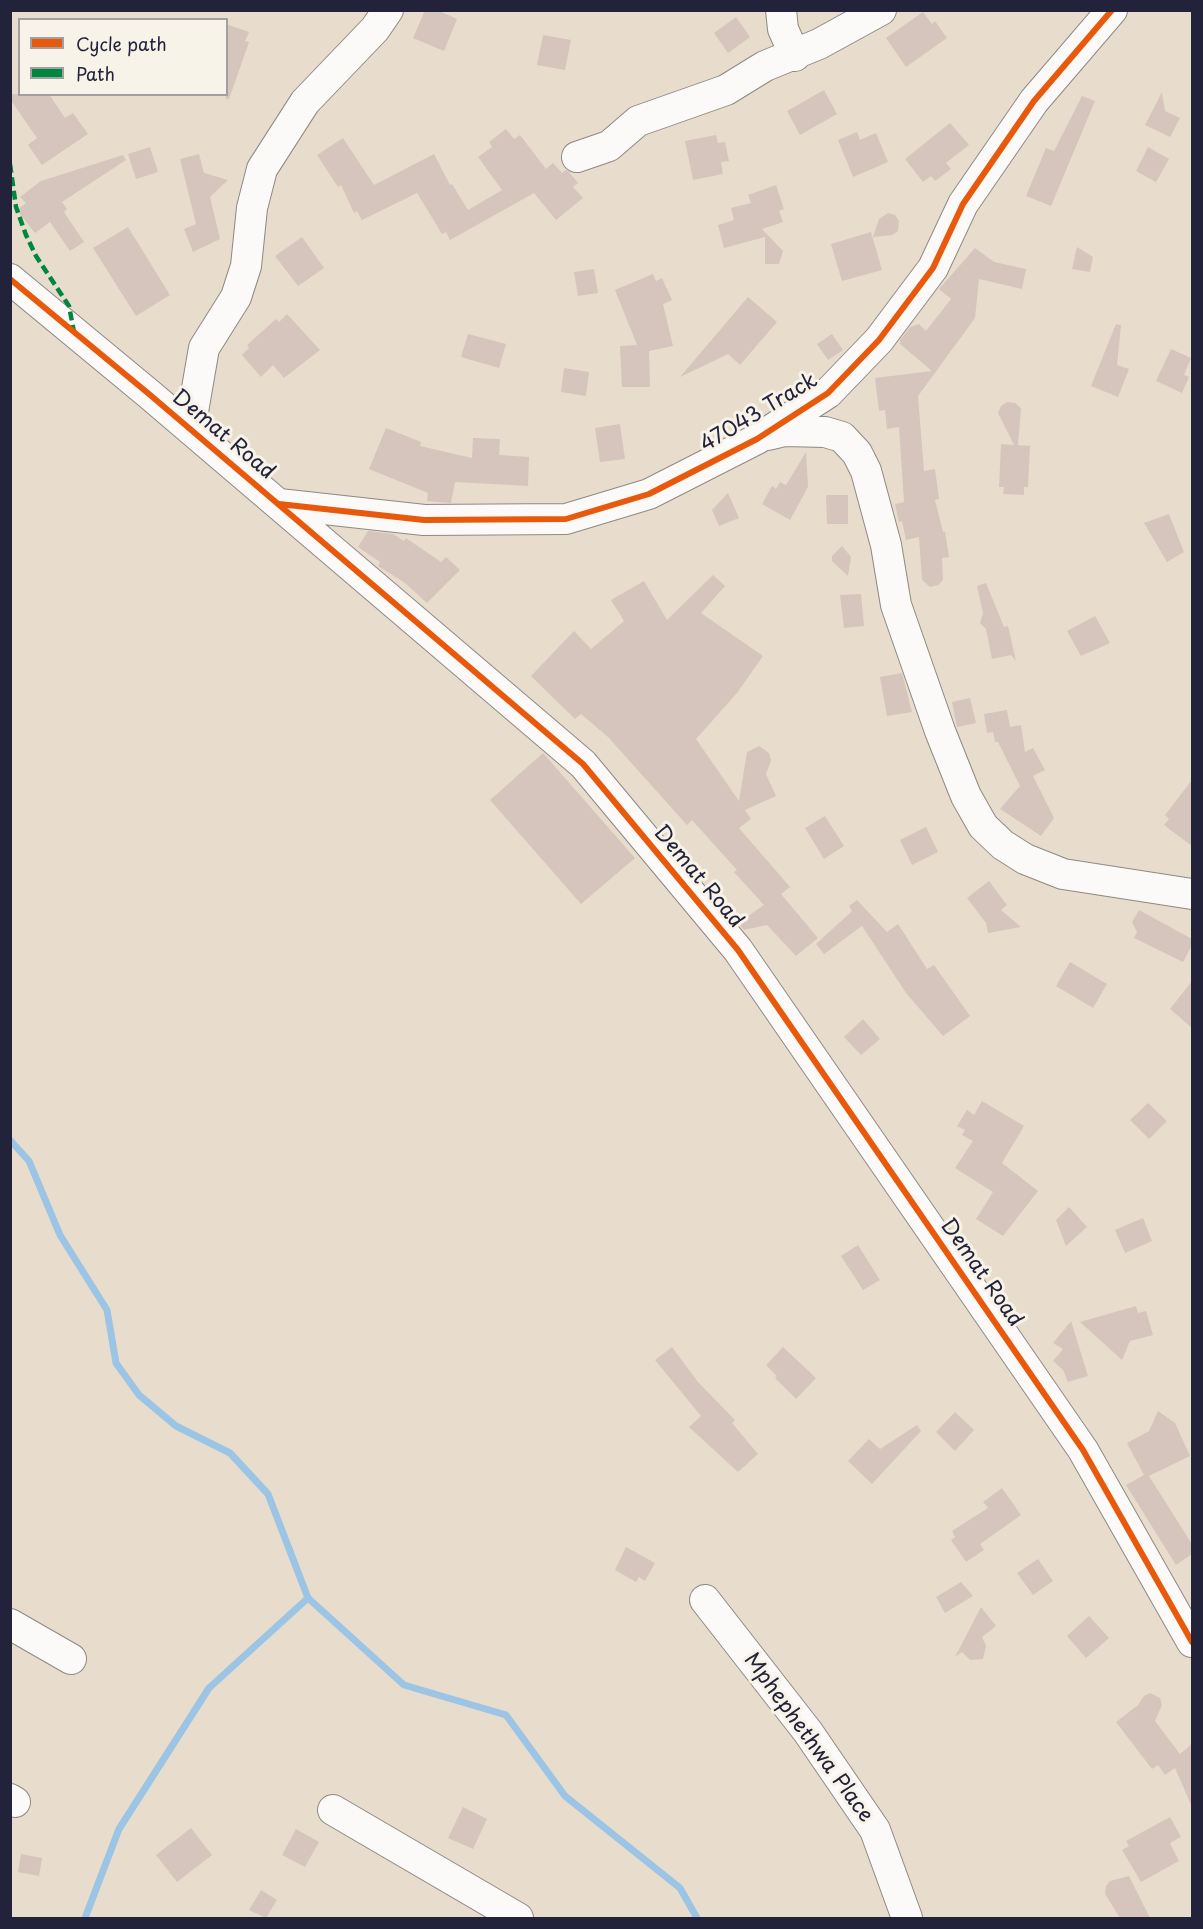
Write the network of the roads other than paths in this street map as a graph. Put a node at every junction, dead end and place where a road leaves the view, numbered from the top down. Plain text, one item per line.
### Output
1 (388, 10) edge
2 (781, 10) edge
3 (881, 10) edge
4 (1112, 10) edge
5 (795, 56) junction
6 (577, 157) dead end
7 (10, 279) edge
8 (190, 429) junction
9 (757, 439) junction
10 (279, 504) junction
11 (1192, 894) edge
12 (705, 1600) dead end
13 (10, 1624) edge
14 (1192, 1642) edge
15 (71, 1659) dead end
16 (333, 1810) dead end
17 (518, 1918) edge
18 (907, 1918) edge

1 - 8 street
2 - 5 street
3 - 5 street
4 - 9 street, 47043 Track
5 - 6 street
7 - 8 street, Demat Road
8 - 10 street, Demat Road
9 - 10 street, 47043 Track
9 - 11 street
10 - 14 street, Demat Road
12 - 18 street, Mphephethwa Place
13 - 15 street
16 - 17 street

